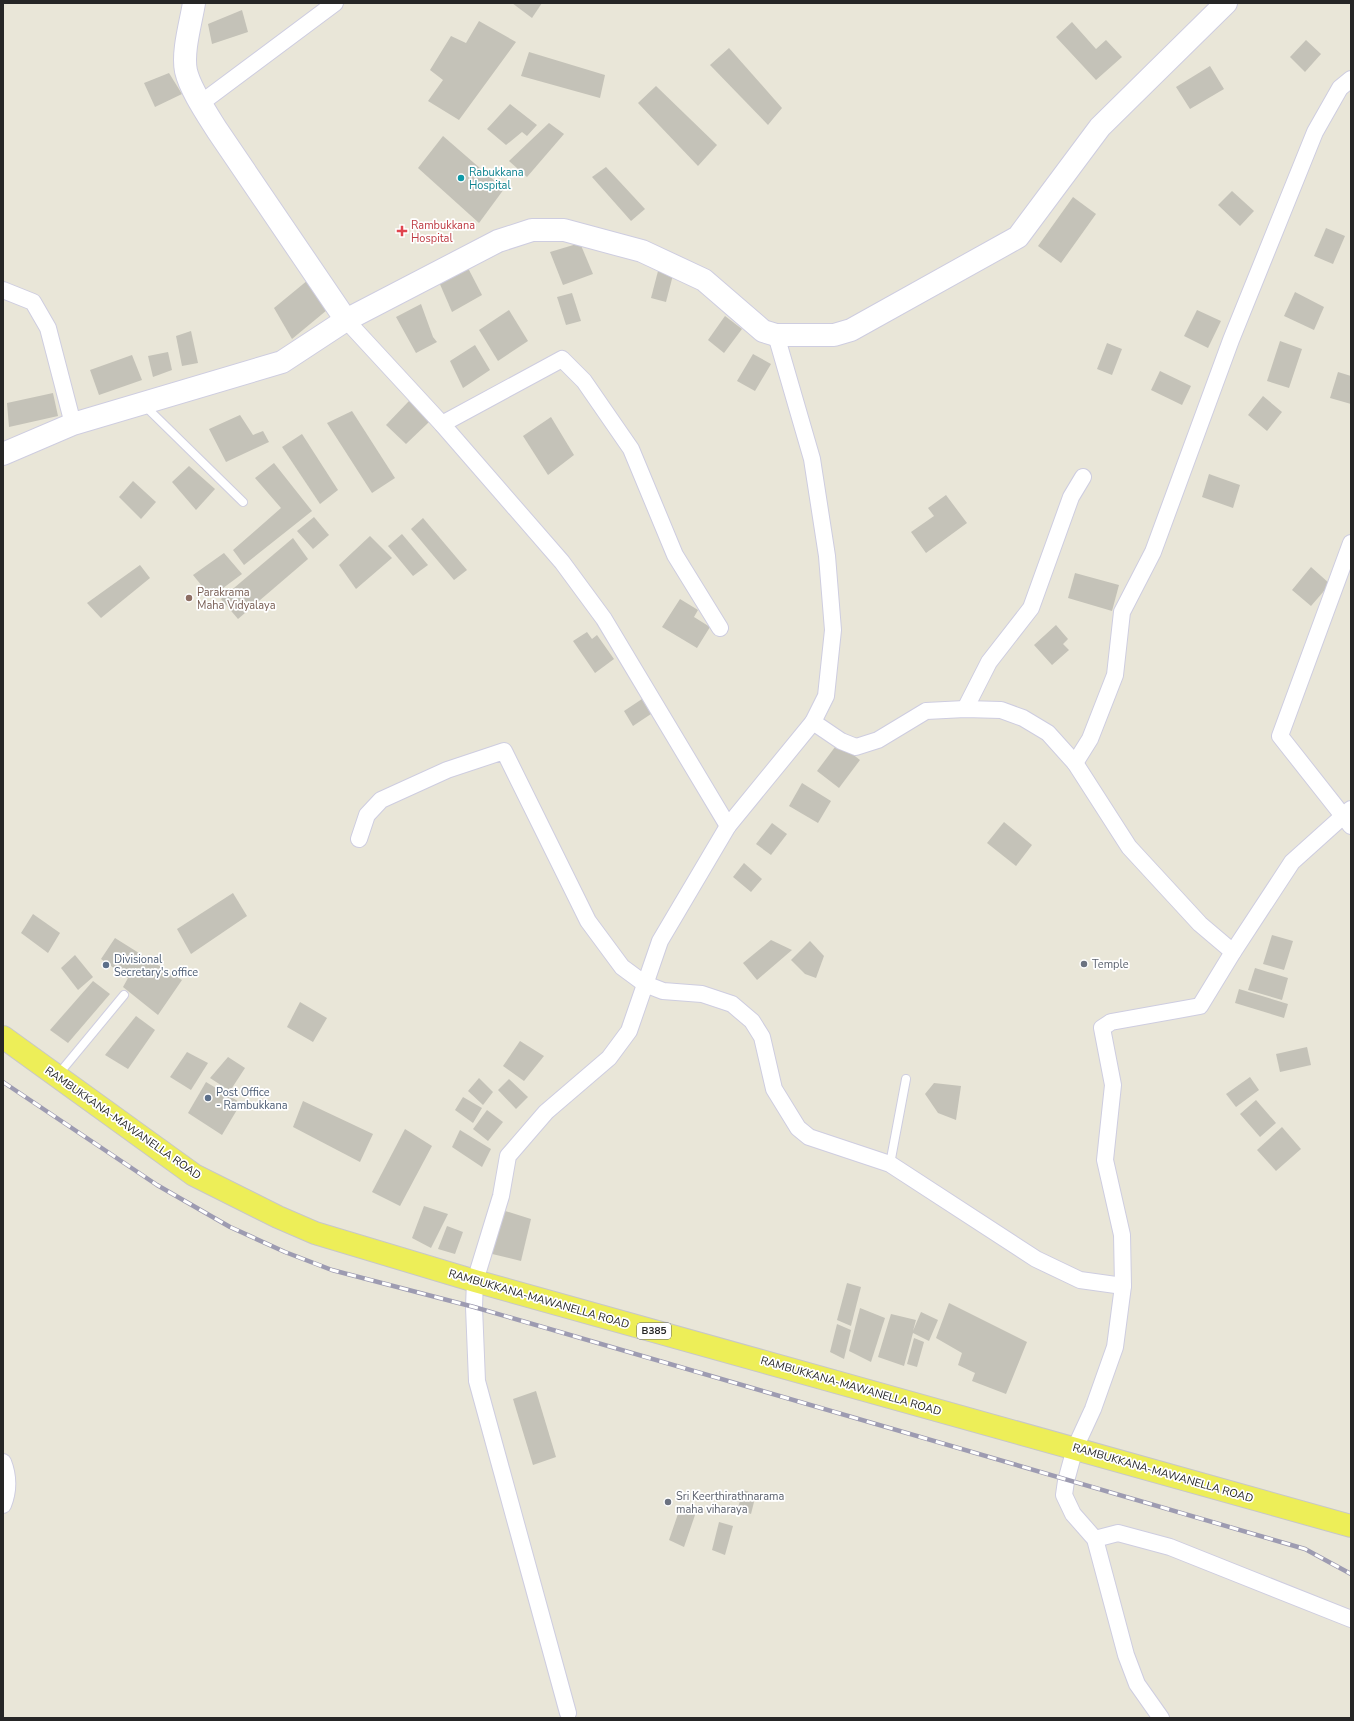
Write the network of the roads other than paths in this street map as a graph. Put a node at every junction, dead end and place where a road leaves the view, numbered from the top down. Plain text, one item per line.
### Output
1 (194, 3) edge
2 (335, 3) edge
3 (1226, 3) edge
4 (1351, 78) edge
5 (201, 103) junction
6 (3, 290) edge
7 (346, 320) junction
8 (776, 334) junction
9 (142, 403) junction
10 (74, 424) junction
11 (442, 424) junction
12 (3, 454) edge
13 (1083, 477) dead end
14 (243, 502) dead end
15 (1351, 543) edge
16 (720, 628) dead end
17 (965, 709) junction
18 (813, 722) junction
19 (1075, 763) junction
20 (1348, 817) edge
21 (728, 826) junction
22 (359, 839) dead end
23 (1233, 952) junction
24 (645, 984) junction
25 (124, 995) dead end
26 (3, 1037) edge
27 (57, 1077) junction
28 (906, 1079) dead end
29 (890, 1164) junction
30 (475, 1281) junction
31 (1123, 1286) junction
32 (1075, 1448) junction
33 (3, 1462) edge
34 (3, 1505) edge
35 (1351, 1526) edge
36 (1095, 1539) junction
37 (1351, 1619) edge
38 (568, 1713) dead end
39 (1161, 1718) edge

1 - 5 street
2 - 5 street
3 - 8 street
4 - 19 street
5 - 7 street
6 - 10 street
7 - 8 street
7 - 9 street
7 - 11 street
8 - 18 street
9 - 10 street
9 - 14 lane
10 - 12 street
11 - 16 street
11 - 21 street
13 - 17 street
15 - 20 street
17 - 18 street
17 - 19 street
18 - 21 street
19 - 23 street
20 - 23 street
21 - 24 street
22 - 24 street
23 - 31 street
24 - 29 street
24 - 30 street
25 - 27 lane
26 - 27 main road, RAMBUKKANA-MAWANELLA ROAD / B385
27 - 30 main road, RAMBUKKANA-MAWANELLA ROAD / B385
28 - 29 lane
29 - 31 street
30 - 32 main road, RAMBUKKANA-MAWANELLA ROAD / B385
30 - 38 street
31 - 32 street
32 - 35 main road, RAMBUKKANA-MAWANELLA ROAD / B385
32 - 36 street
33 - 34 street
36 - 37 street
36 - 39 street

